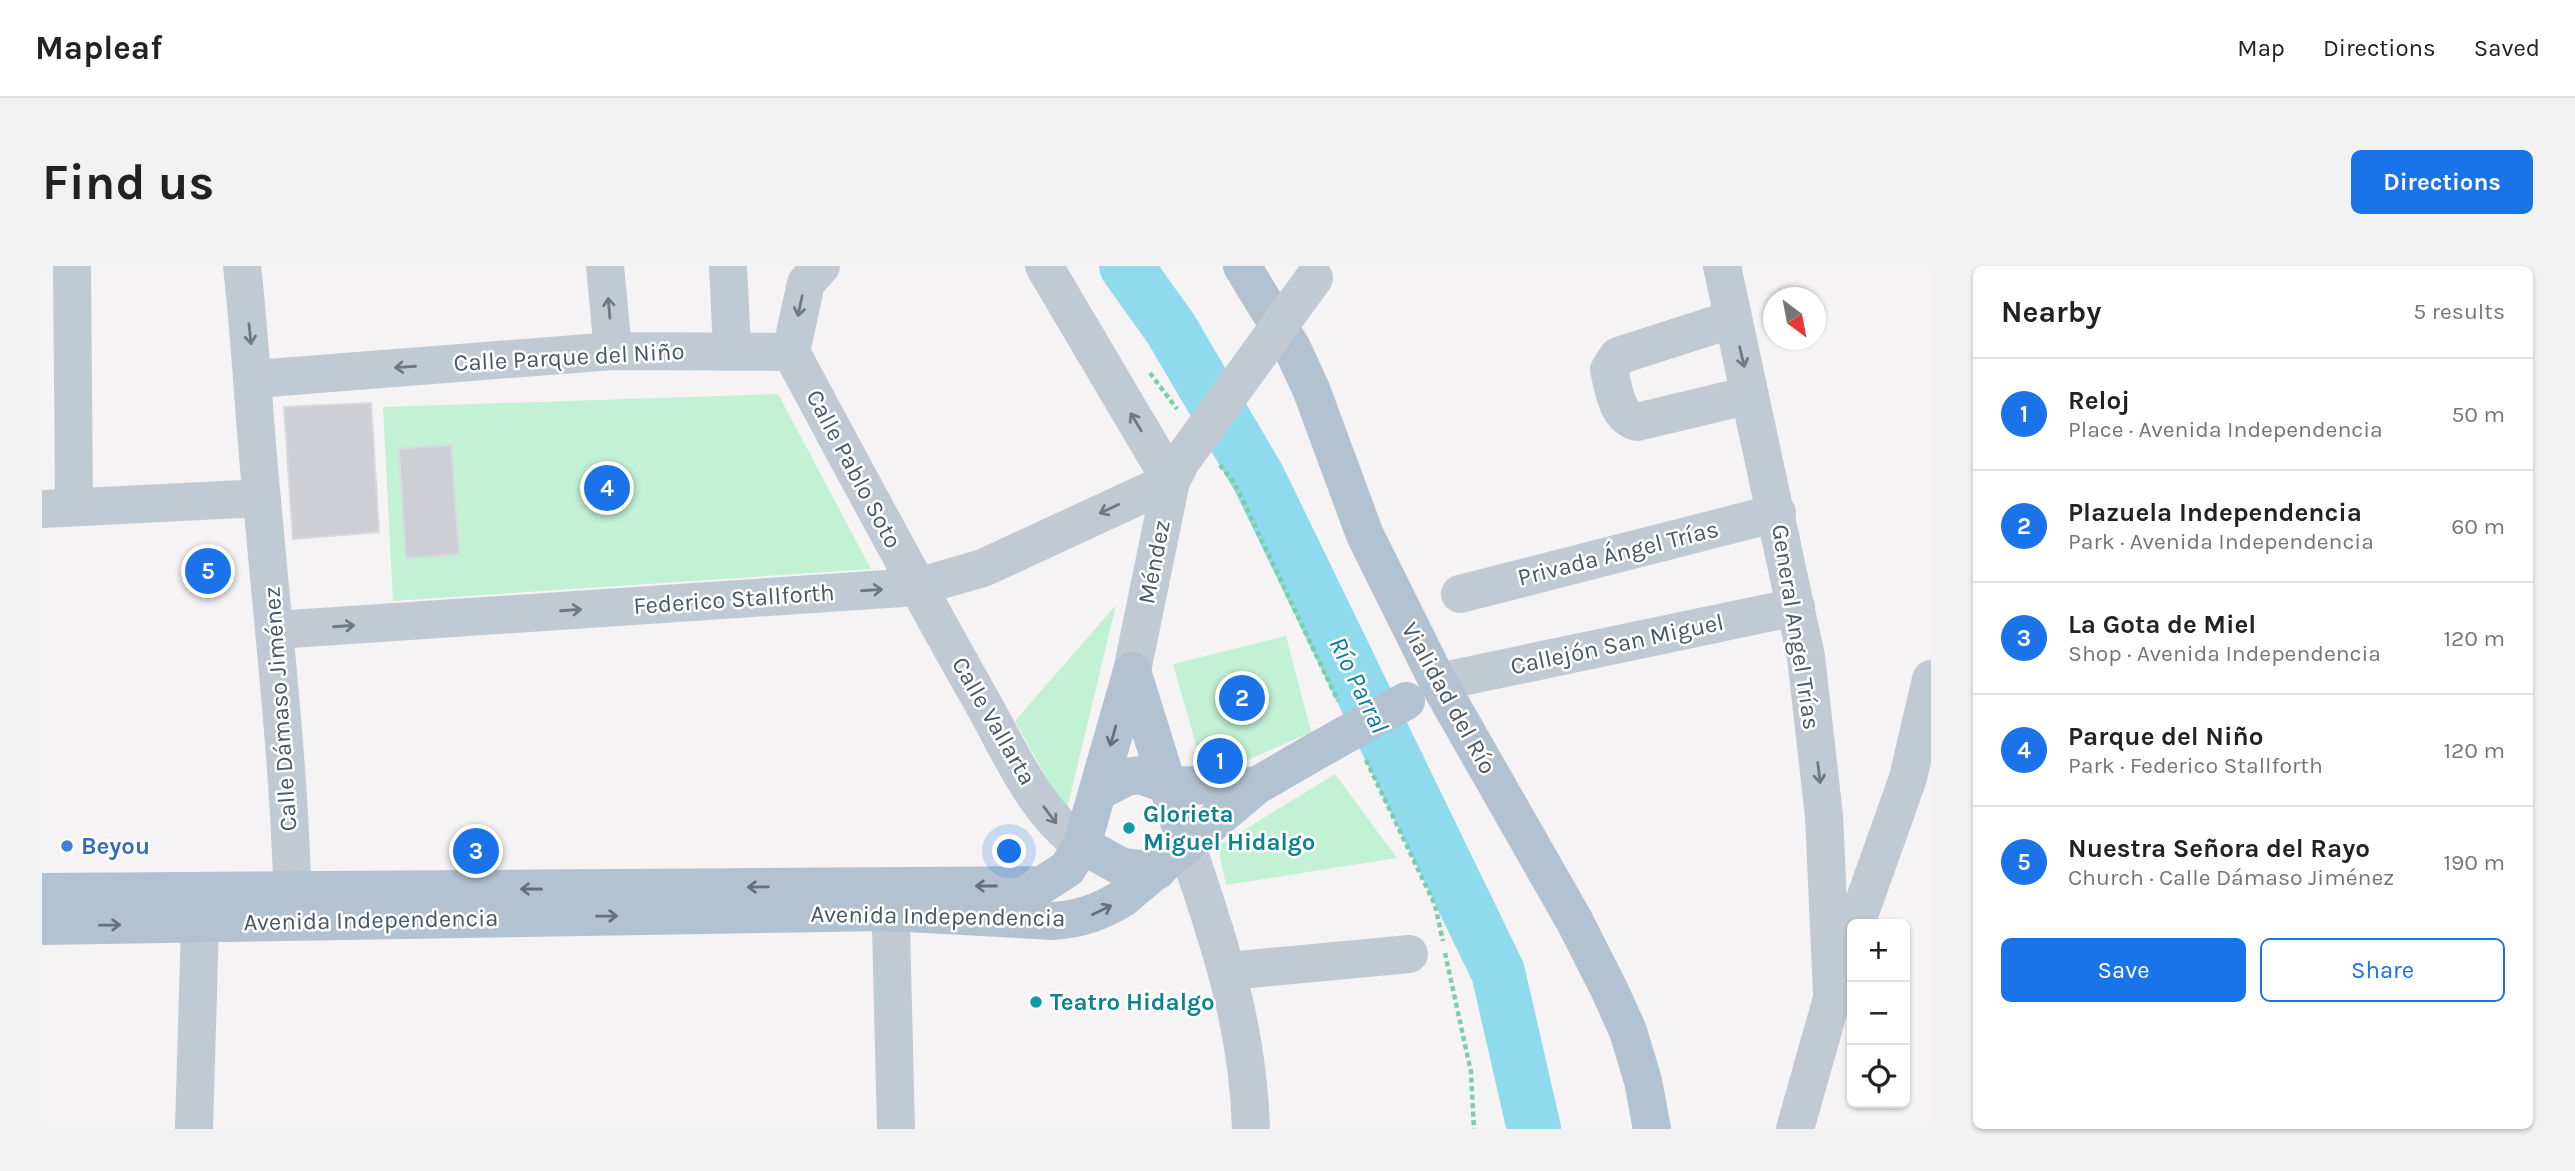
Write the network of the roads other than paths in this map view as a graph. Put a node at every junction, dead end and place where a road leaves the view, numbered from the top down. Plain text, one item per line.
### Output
1 (72, 266) edge
2 (242, 266) edge
3 (605, 266) edge
4 (728, 266) edge
5 (821, 266) edge
6 (1044, 266) edge
7 (1242, 266) edge
8 (1722, 266) edge
9 (1320, 272) edge
10 (1733, 319) junction
11 (732, 349) junction
12 (613, 351) junction
13 (791, 352) junction
14 (255, 379) junction
15 (1750, 395) junction
16 (57, 440) edge
17 (1191, 466) junction
18 (261, 498) junction
19 (58, 508) edge
20 (1777, 513) junction
21 (917, 587) junction
22 (1460, 594) dead end
23 (1796, 607) junction
24 (276, 630) junction
25 (1931, 659) edge
26 (1132, 671) junction
27 (1931, 679) edge
28 (1422, 692) junction
29 (1919, 781) edge
30 (1169, 785) junction
31 (1256, 786) junction
32 (1097, 792) junction
33 (1186, 844) junction
34 (1082, 845) junction
35 (1157, 871) junction
36 (42, 892) edge
37 (890, 899) junction
38 (293, 904) junction
39 (1858, 919) edge
40 (200, 924) junction
41 (42, 926) edge
42 (1847, 950) edge
43 (1409, 954) dead end
44 (1229, 971) junction
45 (1832, 993) junction
46 (194, 1129) edge
47 (896, 1129) edge
48 (1251, 1129) edge
49 (1652, 1129) edge
50 (1796, 1129) edge

1 - 16 street
2 -> 14 street, Calle Dámaso Jiménez
12 -> 3 street
4 - 11 street
5 -> 13 street
17 -> 6 street
7 - 28 main road, Vialidad del Río
8 - 10 street, General Angel Trías
9 - 17 street, bridge
10 -> 15 street, General Angel Trías
10 - 15 street
11 - 12 street, Calle Parque del Niño
11 - 13 street, Calle Parque del Niño
12 -> 14 street, Calle Parque del Niño
13 - 21 street, Calle Pablo Soto
14 - 18 street, Calle Dámaso Jiménez
15 - 20 street, General Angel Trías
16 - 19 street
17 -> 21 street, Federico Stallforth
17 - 26 street, Méndez
18 - 19 street
18 - 24 street, Calle Dámaso Jiménez
20 - 22 street, Privada Ángel Trías
20 - 23 street, General Angel Trías
24 -> 21 street, Federico Stallforth
21 -> 34 street, Calle Vallarta
23 - 28 street, Callejón San Miguel
23 -> 45 street, General Angel Trías
24 - 38 street, Calle Dámaso Jiménez
25 - 27 street
26 - 30 main road
26 -> 32 main road, Avenida Independencia
27 - 29 street
28 - 31 main road, Avenida Independencia, bridge
28 - 49 main road, Vialidad del Río
29 - 39 street
30 - 31 main road
30 - 32 main road
30 - 33 main road
31 - 33 main road, Avenida Independencia
32 - 34 main road, Avenida Independencia
33 - 35 main road, Avenida Independencia
33 - 44 street
34 - 35 main road
34 -> 37 main road, Avenida Independencia
37 -> 35 main road, Avenida Independencia
36 - 38 main road, Avenida Independencia
37 - 38 main road, Avenida Independencia
37 - 47 street
38 - 40 main road, Avenida Independencia
41 -> 40 main road, Avenida Independencia
40 - 46 street
42 - 45 street
43 - 44 street
44 - 48 street
45 - 50 street

